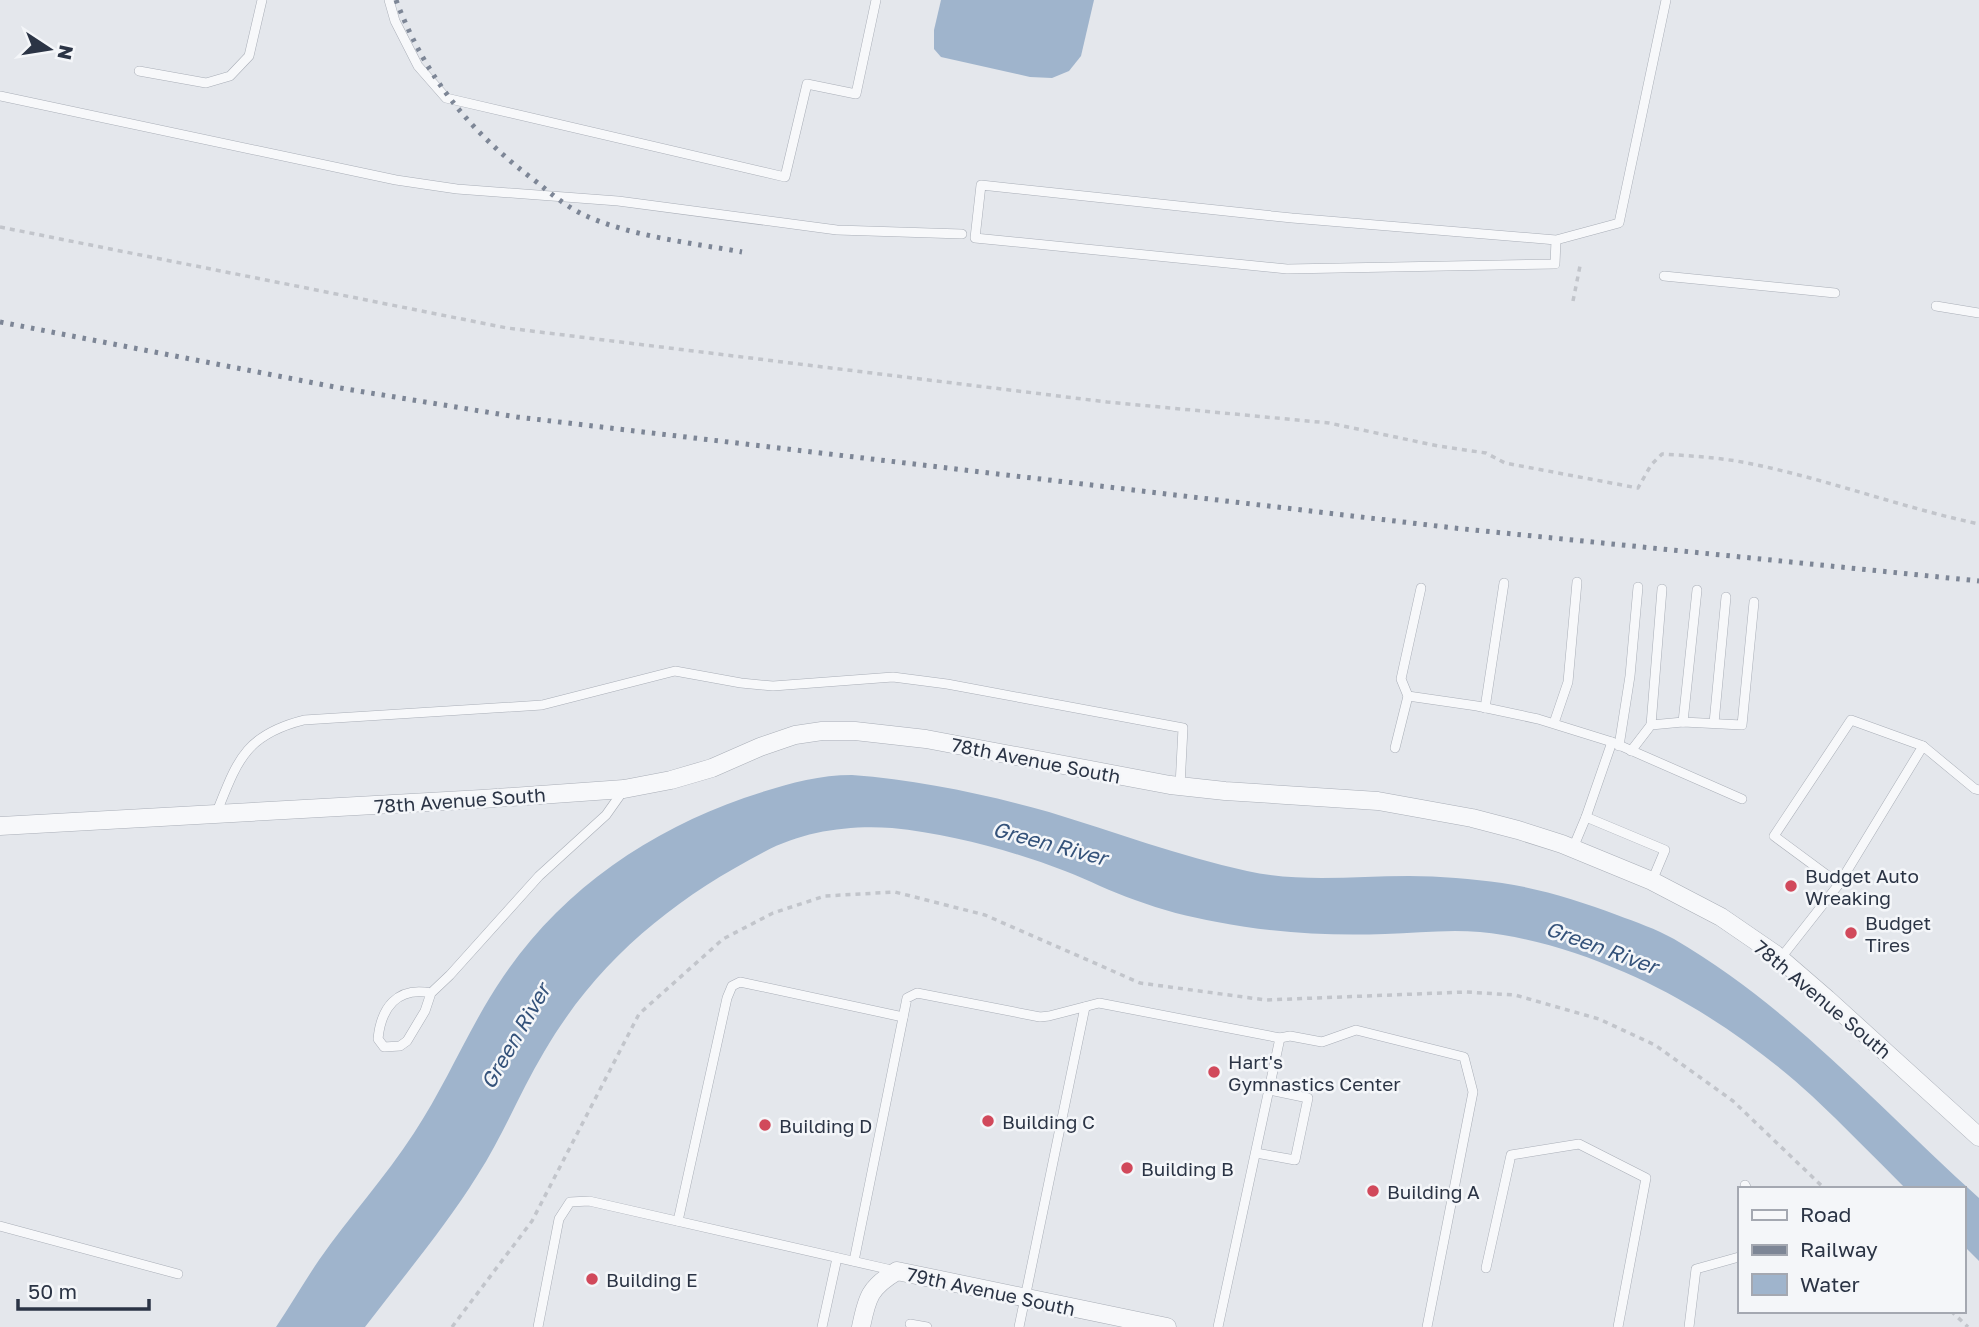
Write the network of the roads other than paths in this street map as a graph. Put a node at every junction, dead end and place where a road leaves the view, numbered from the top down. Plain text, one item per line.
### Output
1 (262, 0) edge
2 (389, 0) edge
3 (876, 0) edge
4 (1666, 0) edge
5 (139, 71) dead end
6 (0, 96) edge
7 (962, 233) dead end
8 (1556, 240) junction
9 (1664, 276) dead end
10 (1835, 293) dead end
11 (1936, 306) dead end
12 (1979, 313) edge
13 (1577, 582) dead end
14 (1504, 583) dead end
15 (1638, 587) dead end
16 (1421, 588) dead end
17 (1661, 589) dead end
18 (1697, 590) dead end
19 (1726, 597) dead end
20 (1754, 602) dead end
21 (1408, 696) junction
22 (1485, 708) junction
23 (1683, 722) junction
24 (1553, 723) junction
25 (1714, 723) junction
26 (1651, 725) junction
27 (1615, 744) junction
28 (1923, 746) junction
29 (1395, 748) dead end
30 (1631, 751) junction
31 (1180, 786) junction
32 (624, 789) junction
33 (1979, 790) edge
34 (1742, 799) dead end
35 (216, 814) junction
36 (1586, 817) junction
37 (0, 826) edge
38 (1573, 848) junction
39 (1652, 881) junction
40 (1839, 884) junction
41 (1780, 959) junction
42 (431, 993) junction
43 (1085, 1007) junction
44 (903, 1017) junction
45 (1280, 1038) junction
46 (1269, 1090) junction
47 (1979, 1137) edge
48 (1256, 1153) junction
49 (678, 1221) junction
50 (0, 1226) edge
51 (1738, 1256) edge
52 (837, 1258) junction
53 (853, 1261) junction
54 (1486, 1268) dead end
55 (897, 1272) junction
56 (178, 1274) dead end
57 (1025, 1298) junction
58 (910, 1324) dead end
59 (538, 1327) edge
60 (822, 1327) edge
61 (861, 1327) edge
62 (927, 1327) edge
63 (1019, 1327) edge
64 (1167, 1327) edge
65 (1219, 1327) edge
66 (1427, 1327) edge
67 (1618, 1327) edge
68 (1689, 1327) edge

1 - 5 lane
2 - 3 lane
4 - 8 lane
6 - 7 lane
8 - 8 lane
9 - 10 lane
11 - 12 lane
13 - 24 lane
14 - 22 lane
15 - 27 lane
16 - 21 lane
17 - 26 lane
18 - 23 lane
19 - 25 lane
20 - 25 lane
21 - 22 lane
21 - 29 lane
22 - 24 lane
23 - 25 lane
23 - 26 lane
24 - 27 lane
26 - 30 lane
27 - 30 lane
27 - 36 lane
28 - 33 lane
28 - 40 lane
28 - 40 lane
30 - 34 lane
31 - 32 street, 78th Avenue South
31 - 35 lane
31 - 38 street, 78th Avenue South
32 - 35 street, 78th Avenue South
32 - 42 lane
35 - 37 street, 78th Avenue South
36 - 38 lane
36 - 39 lane
38 - 39 street, 78th Avenue South
39 - 41 street, 78th Avenue South
40 - 41 lane
41 - 47 street, 78th Avenue South
42 - 42 lane
43 - 44 lane
43 - 45 lane
43 - 57 lane
44 - 49 lane
44 - 53 lane
45 - 46 lane
45 - 66 lane
46 - 48 lane
46 - 48 lane
48 - 65 lane
49 - 52 lane
49 - 59 lane
50 - 56 lane
51 - 68 lane
52 - 53 lane
52 - 60 lane
53 - 55 lane
54 - 67 lane
55 - 57 street, 79th Avenue South
55 - 61 street
57 - 63 lane
57 - 64 street, 79th Avenue South
58 - 62 lane

